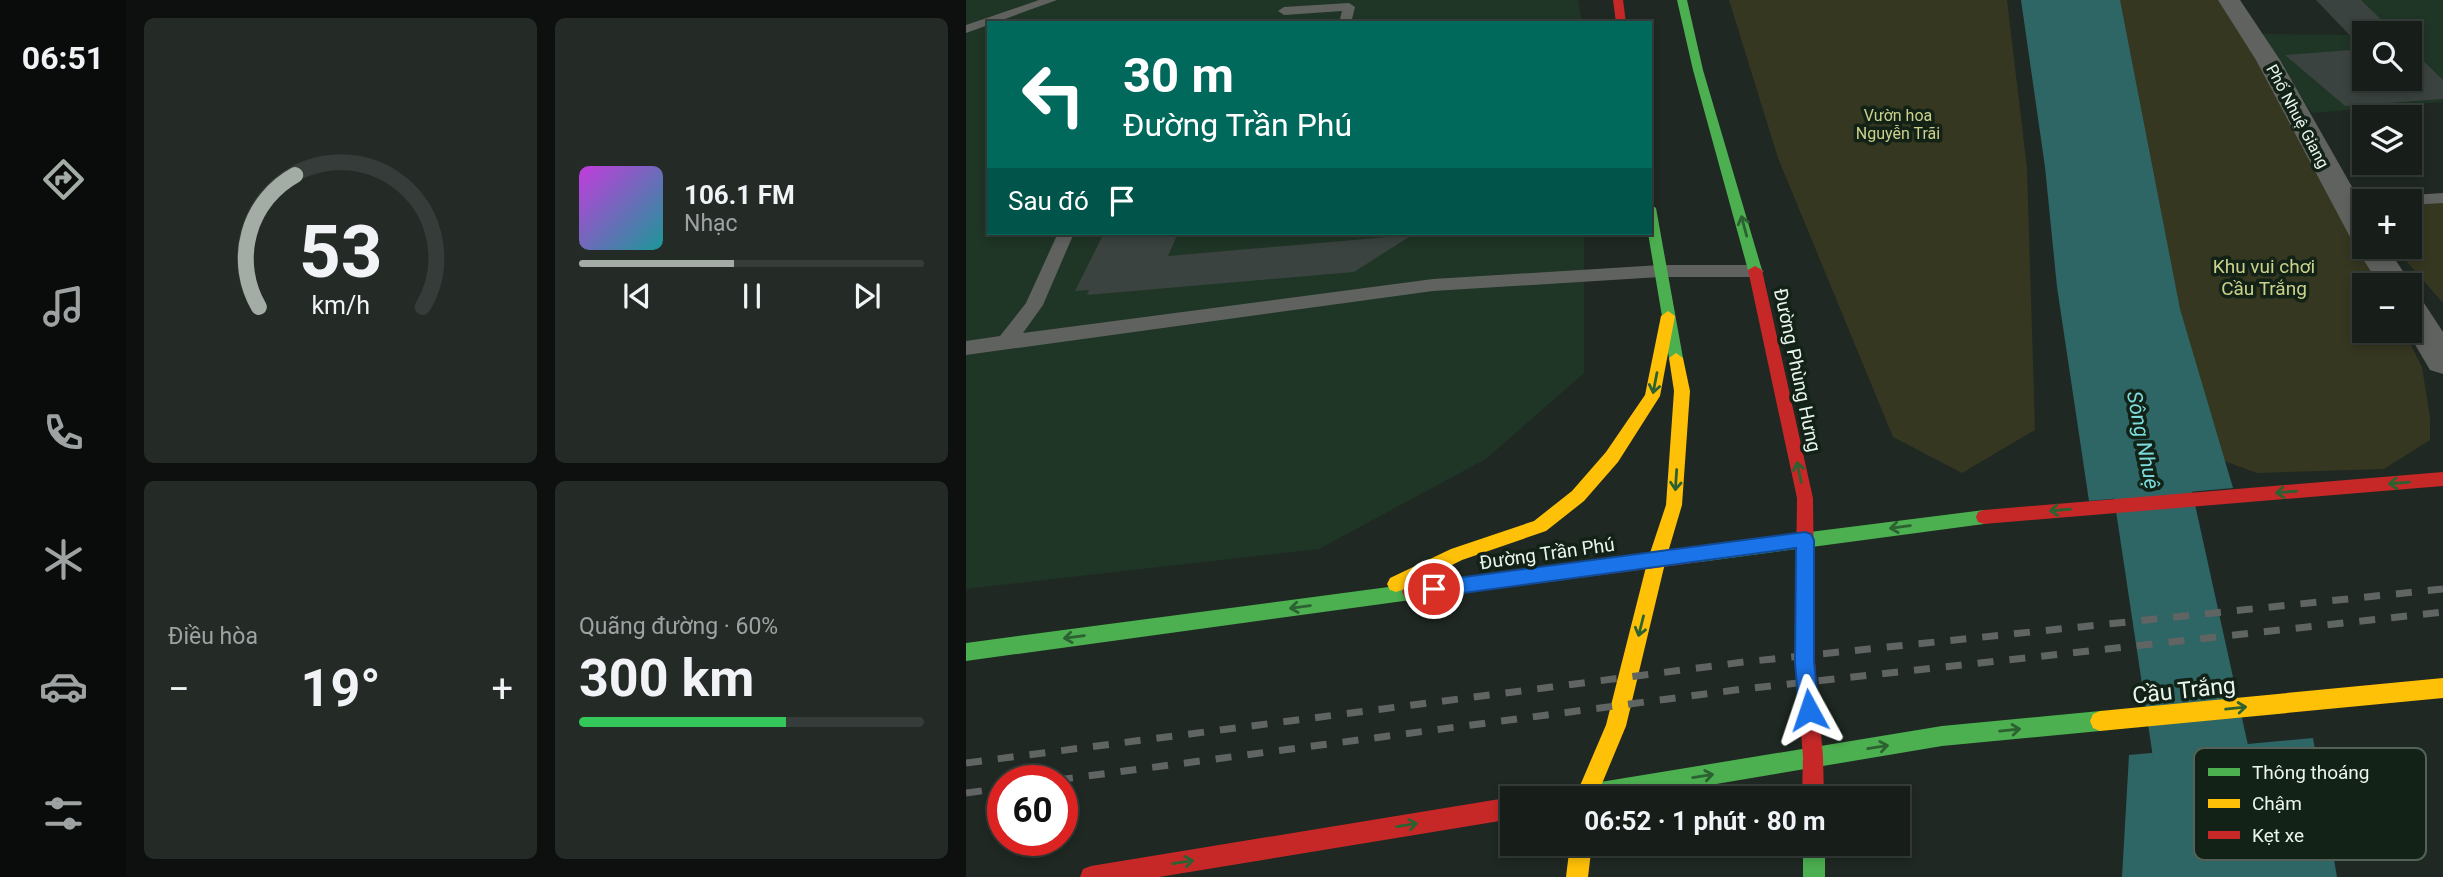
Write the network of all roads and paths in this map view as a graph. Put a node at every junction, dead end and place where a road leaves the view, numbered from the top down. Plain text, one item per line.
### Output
1 (1051, 0) edge
2 (1618, 0) edge
3 (1682, 0) edge
4 (2229, 0) edge
5 (1348, 4) edge
6 (1284, 11) edge
7 (989, 21) edge
8 (1621, 21) edge
9 (987, 22) edge
10 (966, 29) edge
11 (2443, 198) edge
12 (2352, 199) edge
13 (2422, 199) edge
14 (1652, 221) edge
15 (1065, 235) edge
16 (1660, 271) junction
17 (1755, 271) junction
18 (1668, 316) junction
19 (2422, 327) edge
20 (1006, 342) junction
21 (966, 348) edge
22 (2443, 361) edge
23 (2443, 479) edge
24 (1805, 540) junction
25 (1657, 559) junction
26 (1367, 598) junction
27 (966, 652) edge
28 (2437, 688) edge
29 (1813, 757) junction
30 (1591, 786) edge
31 (1649, 786) edge
32 (1813, 786) edge
33 (1500, 810) edge
34 (1580, 856) edge
35 (1814, 856) edge
36 (1091, 877) edge
37 (1577, 877) edge
38 (1814, 877) edge

1 - 7 lane
2 - 8 main road
17 -> 3 main road, Đường Phùng Hưng
4 - 12 street, Phố Nhuệ Giang
5 - 6 lane
9 - 10 lane
11 - 13 lane
14 - 16 main road
15 - 20 lane
16 - 17 lane
16 - 18 main road
16 - 20 lane
24 -> 17 main road, Đường Phùng Hưng
18 -> 25 main road
18 -> 26 main road
19 - 22 street
20 - 21 lane
23 -> 24 main road, Đường Trần Phú
24 - 25 main road, Đường Trần Phú
24 - 29 main road, Đường Phùng Hưng
25 - 26 main road, Đường Trần Phú
25 -> 30 main road
26 -> 27 main road, Đường Trần Phú
29 -> 28 main road, Cầu Trắng
31 -> 29 main road
29 - 32 main road, Đường Phùng Hưng
36 -> 33 main road
34 - 37 main road
35 - 38 main road

